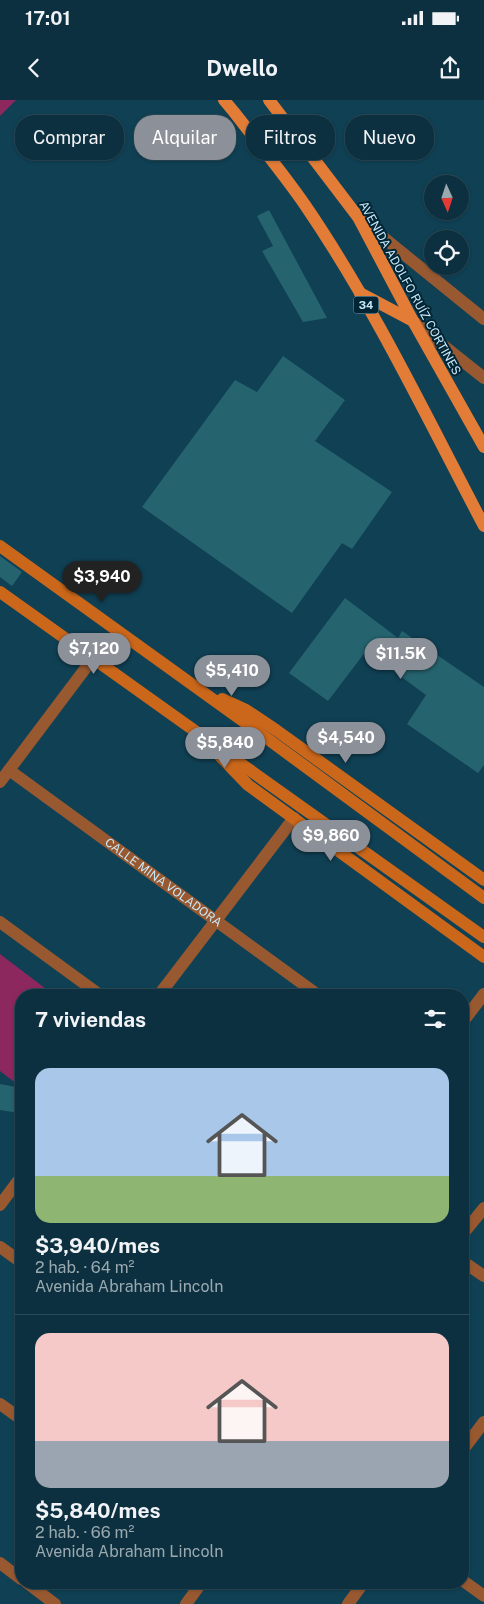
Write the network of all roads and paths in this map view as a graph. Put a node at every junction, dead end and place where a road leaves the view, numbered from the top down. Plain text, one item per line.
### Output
1 (224, 100) edge
2 (269, 100) edge
3 (358, 217) junction
4 (358, 293) junction
5 (484, 319) edge
6 (413, 321) junction
7 (484, 378) edge
8 (484, 447) edge
9 (484, 526) edge
10 (0, 546) edge
11 (0, 592) edge
12 (94, 657) junction
13 (188, 682) junction
14 (204, 738) junction
15 (10, 770) junction
16 (0, 782) edge
17 (294, 818) junction
18 (484, 880) edge
19 (484, 898) edge
20 (216, 920) junction
21 (0, 922) edge
22 (484, 938) edge
23 (484, 956) edge
24 (92, 989) edge
25 (164, 989) edge
26 (310, 989) edge
27 (484, 994) edge
28 (469, 1014) edge
29 (15, 1185) edge
30 (0, 1205) edge
31 (484, 1208) edge
32 (469, 1226) edge
33 (0, 1247) edge
34 (15, 1258) edge
35 (469, 1266) edge
36 (484, 1276) edge
37 (0, 1404) edge
38 (15, 1415) edge
39 (484, 1422) edge
40 (469, 1442) edge
41 (0, 1563) edge
42 (15, 1574) edge
43 (469, 1585) edge
44 (39, 1589) edge
45 (197, 1589) edge
46 (359, 1589) edge
47 (484, 1596) edge
48 (55, 1604) edge
49 (186, 1604) edge
50 (348, 1604) edge

1 - 4 main road, 34
2 - 3 main road, AVENIDA ADOLFO RUÍZ CORTINES / 34
3 - 5 street
3 - 6 main road, AVENIDA ADOLFO RUÍZ CORTINES / 34
4 - 6 main road
4 - 9 main road, 34
6 - 7 street
6 - 8 main road, AVENIDA ADOLFO RUÍZ CORTINES / 34
10 - 13 main road
11 - 12 main road
12 - 14 main road
12 - 15 street
13 - 18 main road
13 - 19 main road
14 - 17 main road
14 - 22 main road
15 - 16 street
15 - 20 street, CALLE MINA VOLADORA
17 - 20 street
17 - 23 main road
20 - 25 street
20 - 26 street, CALLE MINA VOLADORA
21 - 24 street
27 - 28 street
29 - 30 street
31 - 32 street
33 - 34 street
35 - 36 street
37 - 38 street
39 - 40 street
41 - 42 street
43 - 47 street
44 - 48 street
45 - 49 street
46 - 50 street

